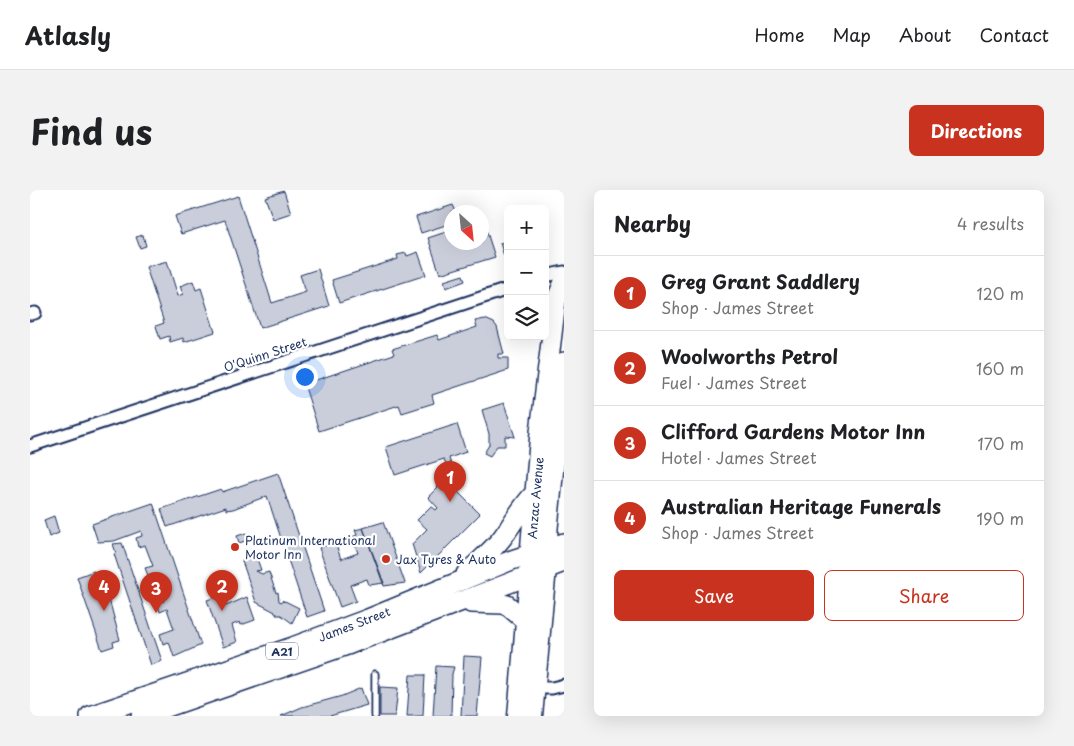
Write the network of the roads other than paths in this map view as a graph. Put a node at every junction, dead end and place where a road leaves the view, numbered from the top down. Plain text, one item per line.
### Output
1 (564, 272) edge
2 (549, 275) edge
3 (564, 282) edge
4 (504, 290) edge
5 (564, 362) edge
6 (561, 391) junction
7 (564, 420) edge
8 (30, 446) edge
9 (535, 493) junction
10 (557, 519) edge
11 (547, 549) edge
12 (555, 565) edge
13 (529, 575) junction
14 (455, 583) junction
15 (460, 603) junction
16 (526, 621) junction
17 (375, 674) dead end
18 (564, 685) edge
19 (527, 688) junction
20 (107, 713) edge
21 (145, 715) edge
22 (375, 716) edge
23 (517, 716) edge
24 (533, 716) edge

1 - 2 street
3 - 9 highway, Anzac Avenue
4 - 8 street, O'Quinn Street
5 - 6 highway, Anzac Avenue
6 - 7 highway
6 - 10 highway, Anzac Avenue
9 - 11 highway, Anzac Avenue
9 - 14 highway
10 - 11 highway, Anzac Avenue
11 - 12 highway, Anzac Avenue
11 - 13 highway, Anzac Avenue
11 - 14 highway, James Street / A21
12 - 13 highway, James Street / A21
12 - 19 main road, Anzac Avenue
13 - 15 highway, James Street / A21
13 - 16 main road, Anzac Avenue
14 - 20 highway, James Street / A21
15 - 16 highway
15 - 21 highway, James Street / A21
16 - 19 main road, Anzac Avenue
17 - 22 lane
18 - 19 street
19 - 23 main road, Anzac Avenue
19 - 24 main road, Anzac Avenue

